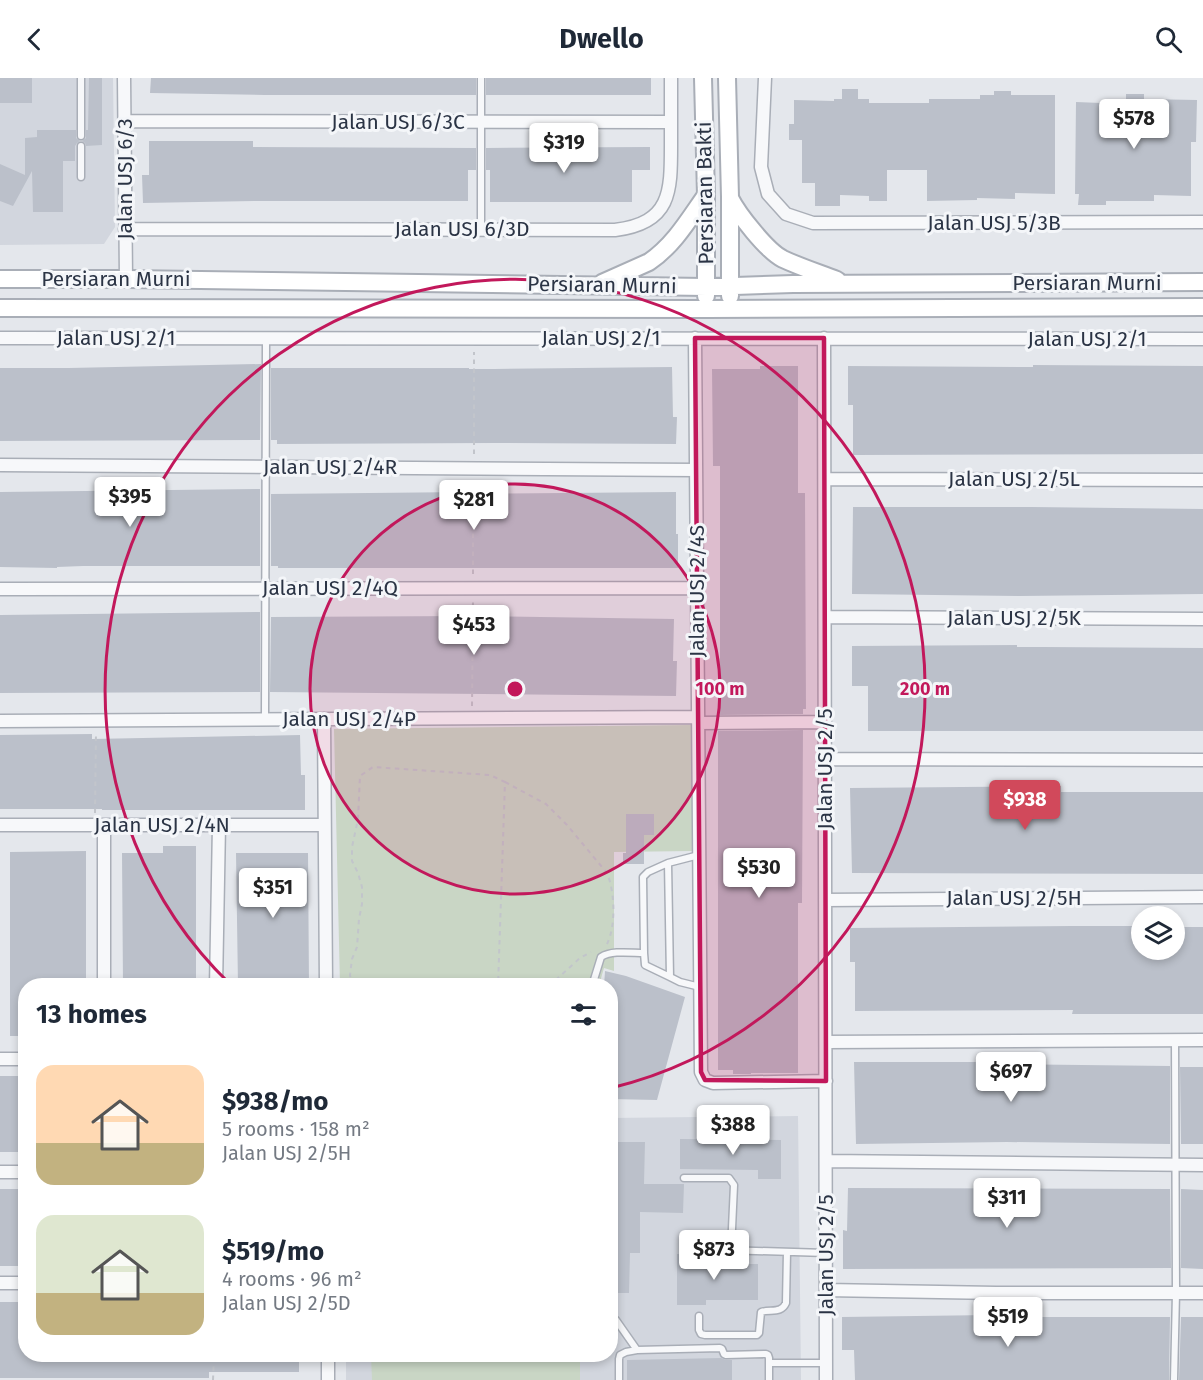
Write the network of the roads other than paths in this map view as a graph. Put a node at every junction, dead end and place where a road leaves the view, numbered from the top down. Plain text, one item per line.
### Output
1 (81, 78) edge
2 (124, 78) edge
3 (481, 78) edge
4 (671, 78) edge
5 (703, 78) edge
6 (727, 78) edge
7 (765, 78) edge
8 (124, 122) junction
9 (481, 122) junction
10 (671, 122) junction
11 (81, 136) dead end
12 (81, 146) dead end
13 (81, 177) dead end
14 (706, 195) junction
15 (730, 197) junction
16 (1203, 222) edge
17 (125, 229) junction
18 (481, 229) junction
19 (0, 279) edge
20 (126, 279) junction
21 (1203, 282) edge
22 (846, 284) junction
23 (595, 285) junction
24 (730, 286) junction
25 (706, 287) junction
26 (1203, 307) edge
27 (0, 308) edge
28 (706, 309) junction
29 (729, 309) junction
30 (0, 338) edge
31 (267, 338) junction
32 (695, 339) junction
33 (824, 339) junction
34 (1203, 339) edge
35 (0, 465) edge
36 (266, 467) junction
37 (696, 470) junction
38 (825, 479) junction
39 (1203, 480) edge
40 (697, 588) junction
41 (0, 589) edge
42 (266, 589) junction
43 (825, 617) junction
44 (1203, 620) edge
45 (265, 719) junction
46 (324, 719) junction
47 (698, 720) junction
48 (0, 721) edge
49 (825, 722) junction
50 (825, 759) junction
51 (1203, 760) edge
52 (0, 825) edge
53 (99, 825) junction
54 (219, 825) junction
55 (324, 825) junction
56 (699, 855) junction
57 (668, 863) junction
58 (1203, 897) edge
59 (825, 900) junction
60 (644, 953) junction
61 (670, 977) junction
62 (104, 978) edge
63 (216, 978) edge
64 (326, 978) edge
65 (594, 978) edge
66 (700, 987) junction
67 (1175, 1040) junction
68 (1203, 1040) edge
69 (826, 1042) junction
70 (0, 1059) edge
71 (18, 1059) edge
72 (826, 1081) junction
73 (826, 1161) junction
74 (1176, 1165) junction
75 (1203, 1165) edge
76 (0, 1172) edge
77 (18, 1172) edge
78 (684, 1178) dead end
79 (690, 1249) dead end
80 (731, 1250) junction
81 (787, 1252) junction
82 (826, 1253) junction
83 (0, 1283) edge
84 (18, 1283) edge
85 (826, 1290) junction
86 (1176, 1293) junction
87 (1203, 1293) edge
88 (699, 1316) dead end
89 (618, 1323) edge
90 (637, 1350) junction
91 (328, 1362) edge
92 (769, 1363) junction
93 (826, 1363) junction
94 (328, 1380) edge
95 (619, 1380) edge
96 (769, 1380) edge
97 (826, 1380) edge
98 (1174, 1380) edge

1 - 11 lane
2 - 8 street, Jalan USJ 6/3
3 - 9 lane
4 - 10 street, Jalan USJ 6/3D
5 - 14 main road, Persiaran Bakti
6 - 15 main road, Persiaran Bakti
7 - 16 street, Jalan USJ 5/3B
8 - 9 street, Jalan USJ 6/3C
8 - 17 street, Jalan USJ 6/3
9 - 10 street, Jalan USJ 6/3C
9 - 18 lane
10 - 18 street, Jalan USJ 6/3D
12 - 13 lane
14 - 23 main road
14 - 25 main road, Persiaran Bakti
15 - 22 main road
15 - 24 main road, Persiaran Bakti
17 - 18 street, Jalan USJ 6/3D
17 - 20 street, Jalan USJ 6/3
19 - 20 main road, Persiaran Murni
20 - 23 main road, Persiaran Murni
21 - 22 main road, Persiaran Murni
22 - 24 main road, Persiaran Murni
23 - 25 main road, Persiaran Murni
24 - 25 main road, Persiaran Murni
24 - 29 main road, Persiaran Bakti
25 - 28 main road, Persiaran Bakti
26 - 29 main road, Persiaran Murni
27 - 28 main road, Persiaran Murni
28 - 29 main road, Persiaran Murni
30 - 31 street, Jalan USJ 2/1
31 - 32 street, Jalan USJ 2/1
31 - 36 lane
32 - 33 street, Jalan USJ 2/1
32 - 37 street, Jalan USJ 2/4S
33 - 34 street, Jalan USJ 2/1
33 - 38 street, Jalan USJ 2/5
35 - 36 street, Jalan USJ 2/4R
36 - 37 street, Jalan USJ 2/4R
36 - 42 lane
37 - 40 street, Jalan USJ 2/4S
38 - 39 street, Jalan USJ 2/5L
38 - 43 street, Jalan USJ 2/5
40 - 42 street, Jalan USJ 2/4Q
40 - 47 street, Jalan USJ 2/4S
41 - 42 street, Jalan USJ 2/4Q
42 - 45 lane
43 - 44 street, Jalan USJ 2/5K
43 - 49 street, Jalan USJ 2/5
45 - 46 street, Jalan USJ 2/4P
45 - 48 street, Jalan USJ 2/4P
46 - 47 street, Jalan USJ 2/4P
46 - 55 street
47 - 49 street, Jalan USJ 2/4P
47 - 56 street, Jalan USJ 2/4S
49 - 50 street, Jalan USJ 2/5
50 - 51 street
50 - 59 street, Jalan USJ 2/5
52 - 53 street, Jalan USJ 2/4N
53 - 54 street, Jalan USJ 2/4N
53 - 62 street
54 - 55 street, Jalan USJ 2/4N
54 - 63 street
55 - 64 street
56 - 57 lane
56 - 66 street, Jalan USJ 2/4S
57 - 60 lane
57 - 61 lane
58 - 59 street, Jalan USJ 2/5H
59 - 69 street, Jalan USJ 2/5
60 - 61 lane
60 - 65 lane
61 - 66 lane
66 - 72 street, Jalan USJ 2/4S
67 - 68 street
67 - 69 street
67 - 74 lane
69 - 72 street, Jalan USJ 2/5
70 - 71 street
72 - 73 street, Jalan USJ 2/5
73 - 74 street
73 - 82 street, Jalan USJ 2/5
74 - 75 street
74 - 86 lane
76 - 77 street
78 - 80 lane
79 - 80 lane
80 - 81 lane
81 - 82 lane
81 - 88 lane
82 - 85 street, Jalan USJ 2/5
83 - 84 street
85 - 86 street
85 - 93 street, Jalan USJ 2/5
86 - 87 street
86 - 98 lane
89 - 90 lane
90 - 92 lane
90 - 95 lane
91 - 94 street
92 - 93 lane
92 - 96 lane
93 - 97 street, Jalan USJ 2/5

